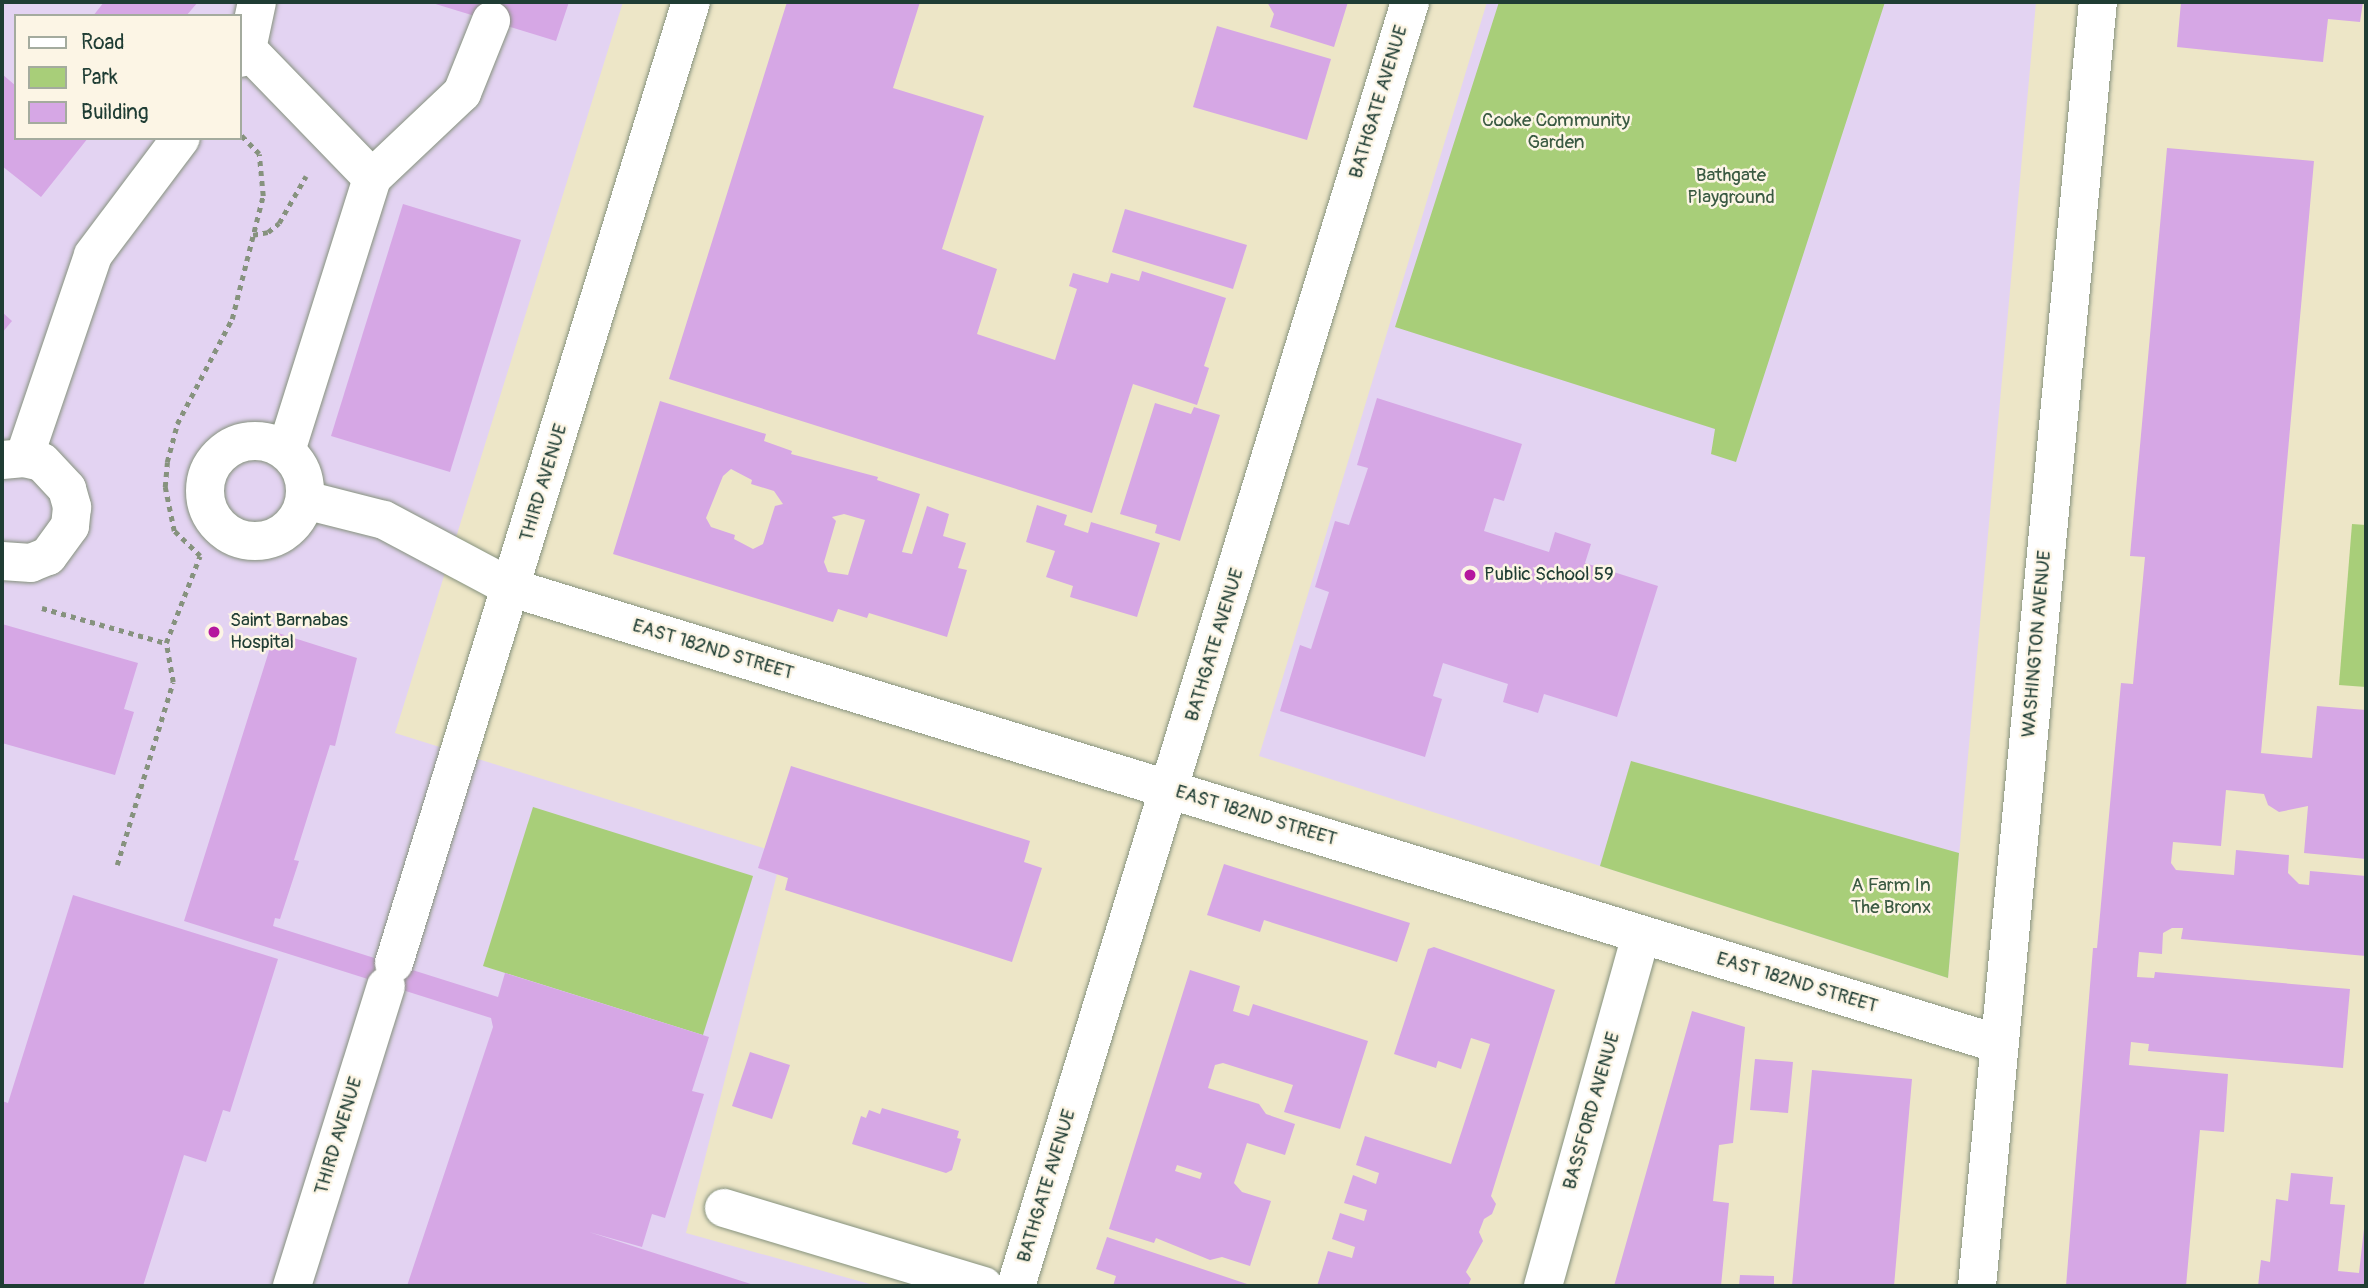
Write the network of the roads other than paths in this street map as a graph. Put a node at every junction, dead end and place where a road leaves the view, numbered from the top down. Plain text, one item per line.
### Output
1 (257, 2) edge
2 (691, 2) edge
3 (1410, 2) edge
4 (2098, 2) edge
5 (491, 20) dead end
6 (243, 53) edge
7 (179, 140) edge
8 (372, 178) junction
9 (286, 451) junction
10 (13, 459) edge
11 (305, 500) junction
12 (2, 561) edge
13 (512, 589) junction
14 (1171, 790) junction
15 (1641, 936) junction
16 (1999, 1044) junction
17 (724, 1208) dead end
18 (292, 1286) edge
19 (984, 1286) edge
20 (1016, 1286) edge
21 (1544, 1286) edge
22 (1977, 1286) edge

1 - 6 street
2 - 13 street, THIRD AVENUE
3 - 14 street, BATHGATE AVENUE
4 - 16 street, WASHINGTON AVENUE
5 - 8 street
6 - 8 street
7 - 10 street
8 - 9 street
9 - 11 street
9 - 11 street
10 - 12 street
11 - 13 street, EAST 182ND STREET
13 - 14 street, EAST 182ND STREET
13 - 18 street, THIRD AVENUE
14 - 15 street, EAST 182ND STREET
14 - 20 street, BATHGATE AVENUE
15 - 16 street, EAST 182ND STREET
15 - 21 street, BASSFORD AVENUE
16 - 22 street, WASHINGTON AVENUE
17 - 19 street

